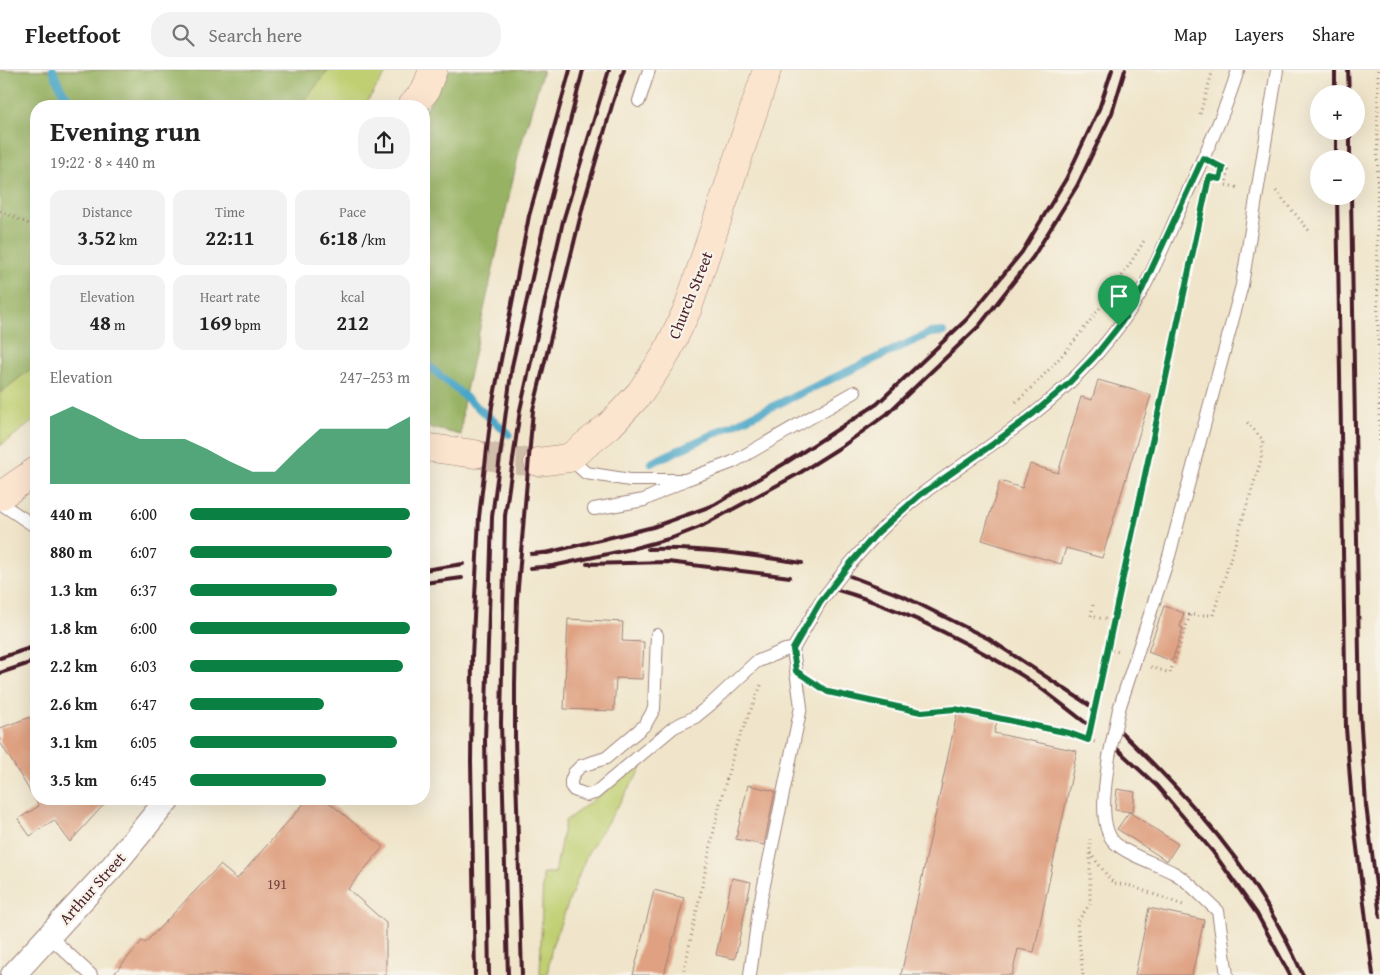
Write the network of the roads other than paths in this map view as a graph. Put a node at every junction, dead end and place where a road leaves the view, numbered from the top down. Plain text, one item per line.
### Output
1 (433, 70) edge
2 (649, 70) edge
3 (767, 70) edge
4 (1238, 70) edge
5 (1277, 70) edge
6 (417, 100) edge
7 (639, 101) dead end
8 (855, 392) dead end
9 (430, 448) edge
10 (475, 454) tunnel mouth
11 (569, 458) junction
12 (538, 462) tunnel mouth
13 (30, 475) edge
14 (685, 480) junction
15 (0, 496) edge
16 (0, 503) edge
17 (594, 509) dead end
18 (30, 523) edge
19 (657, 635) dead end
20 (793, 649) junction
21 (163, 805) edge
22 (49, 936) junction
23 (13, 975) edge
24 (91, 975) edge
25 (750, 975) edge
26 (1227, 975) edge

1 - 6 main road
2 - 7 lane
3 - 11 main road, Church Street
4 - 20 lane, bridge
5 - 26 lane, bridge
8 - 14 lane
9 - 10 main road
11 - 12 main road
11 - 14 lane
13 - 15 main road
14 - 17 lane
16 - 18 lane
19 - 20 lane
20 - 25 lane
21 - 22 street, Arthur Street
22 - 23 street, Arthur Street
22 - 24 lane

